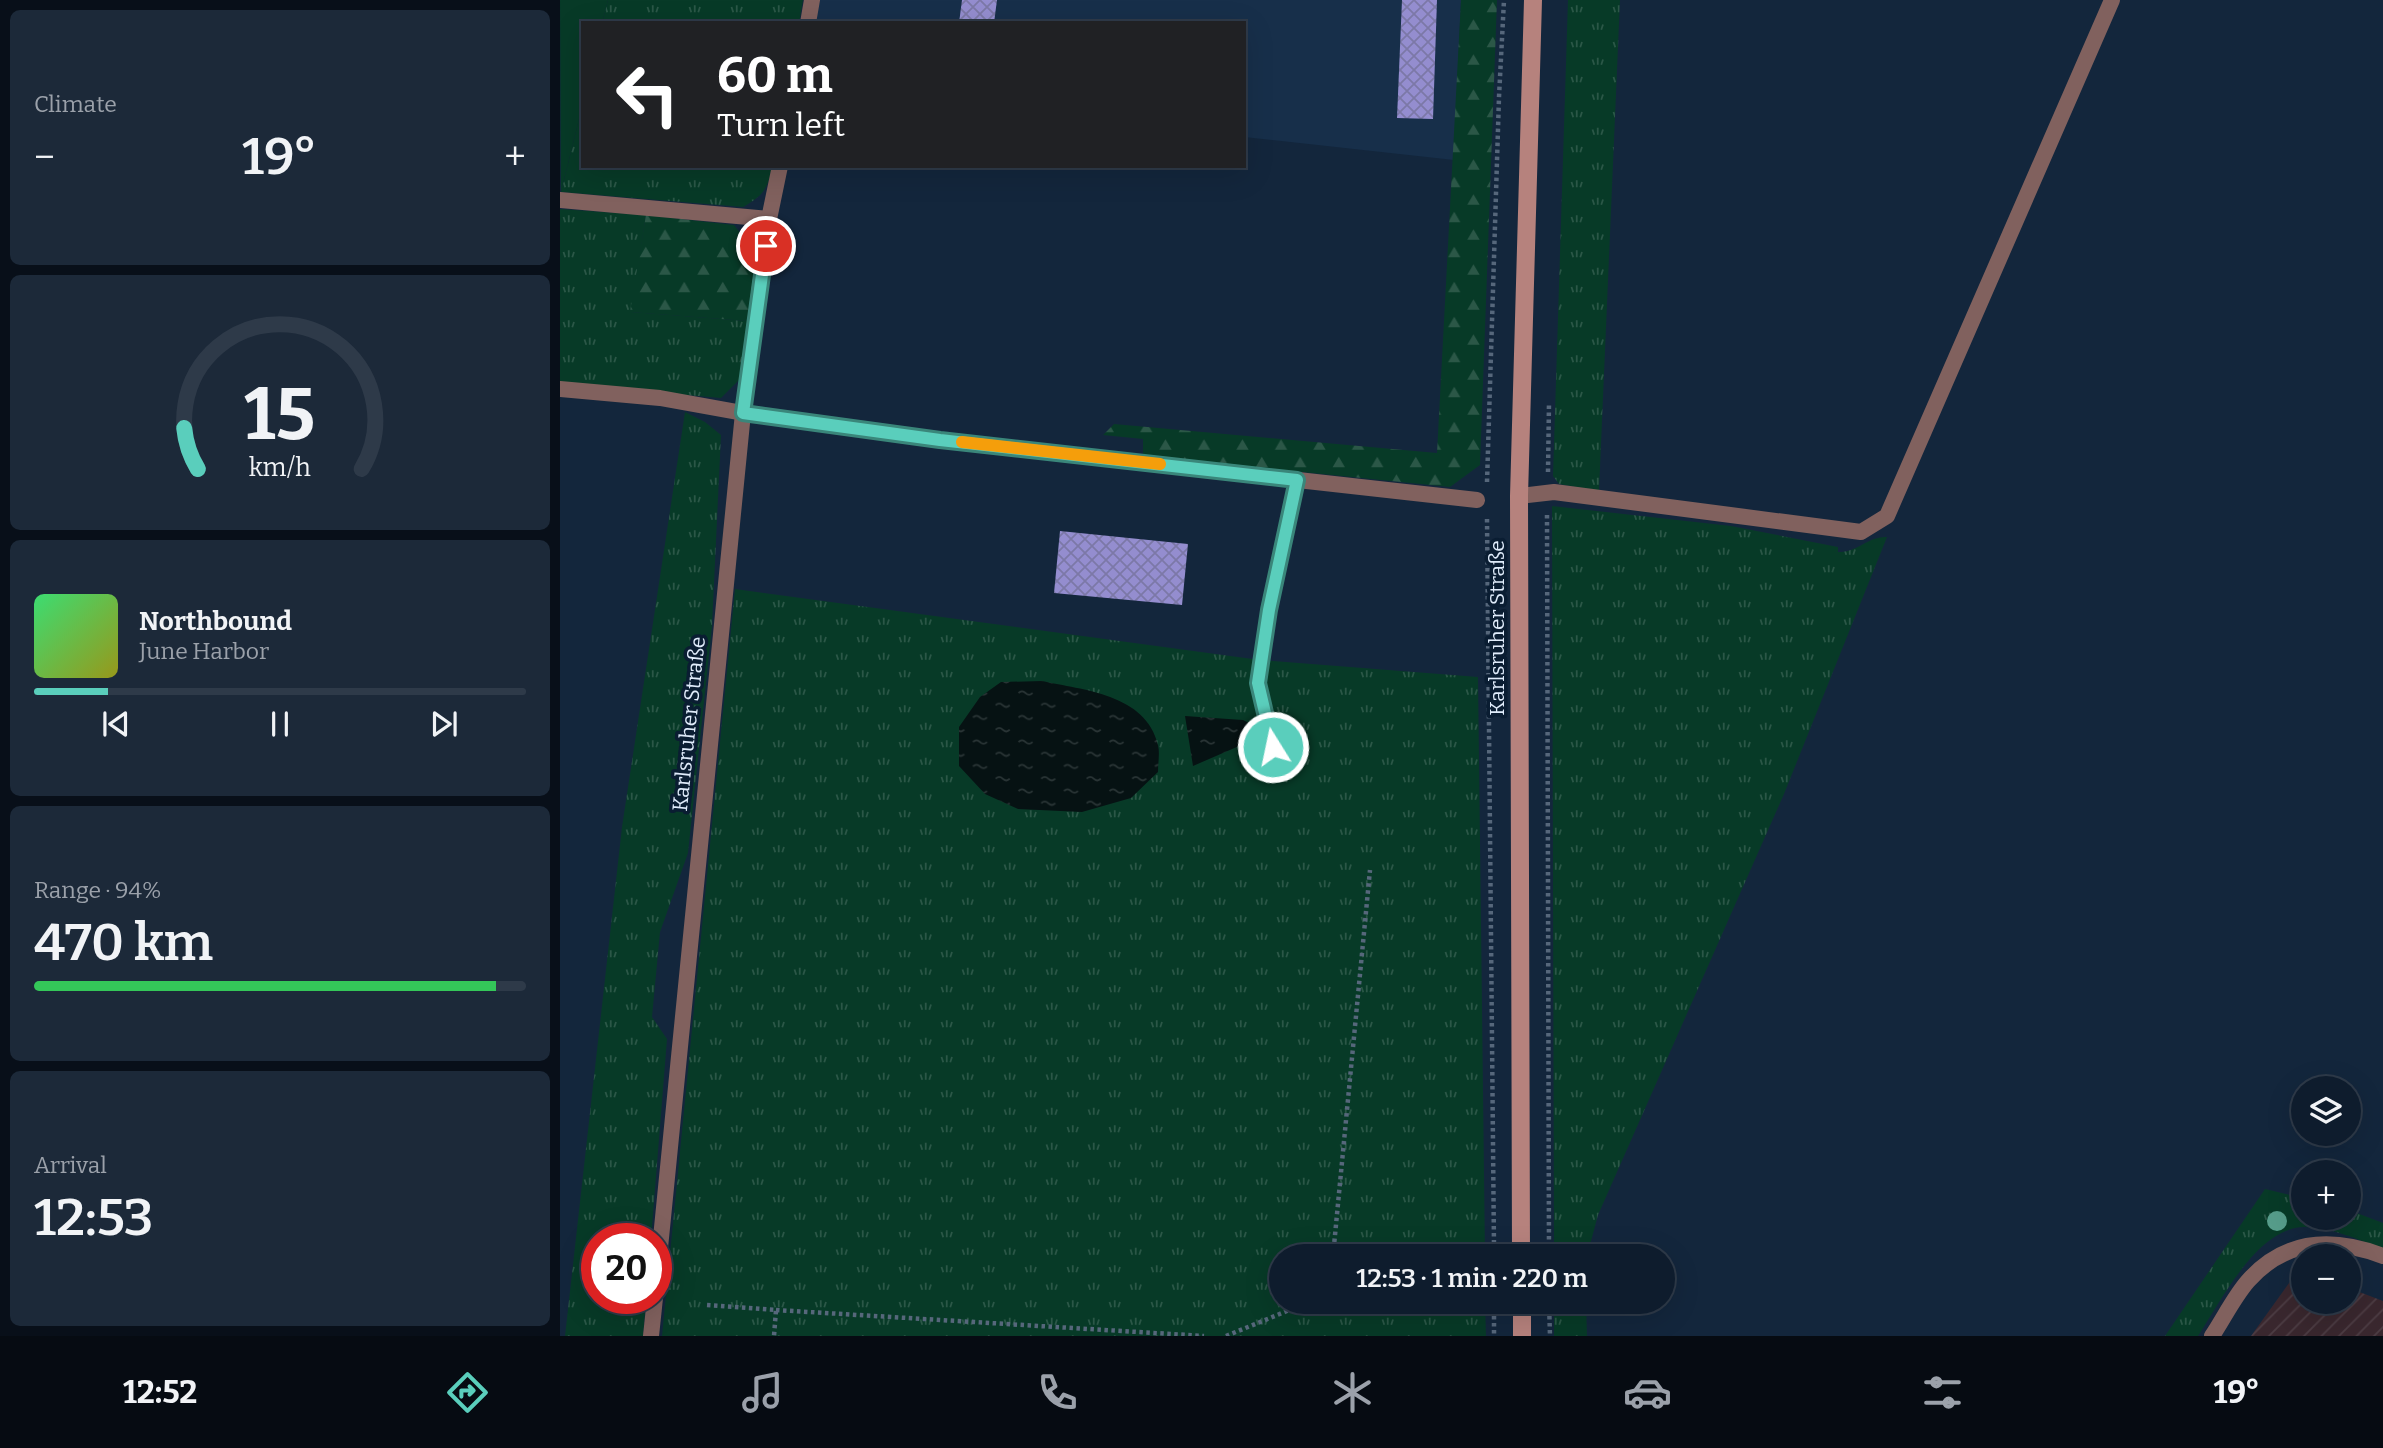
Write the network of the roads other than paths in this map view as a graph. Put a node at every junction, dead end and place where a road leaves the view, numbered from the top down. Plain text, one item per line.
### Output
1 (812, 0) edge
2 (1533, 0) edge
3 (2112, 0) edge
4 (808, 21) edge
5 (780, 168) edge
6 (560, 200) edge
7 (769, 219) junction
8 (560, 389) edge
9 (743, 413) junction
10 (1297, 480) junction
11 (1482, 494) road end
12 (1519, 496) junction
13 (1273, 747) dead end
14 (662, 1223) edge
15 (1521, 1244) edge
16 (2383, 1256) edge
17 (654, 1314) edge
18 (1522, 1314) edge
19 (652, 1336) edge
20 (1522, 1336) edge
21 (2212, 1336) edge

1 - 4 lane
2 - 12 main road, Karlsruher Straße
3 - 12 lane
5 - 7 lane, Karlsruher Straße
6 - 7 lane
7 - 9 lane, Karlsruher Straße
8 - 9 lane
9 - 10 lane
9 - 14 lane, Karlsruher Straße
10 - 11 lane
10 - 13 lane
12 - 15 main road, Karlsruher Straße
16 - 21 lane
17 - 19 lane
18 - 20 main road

